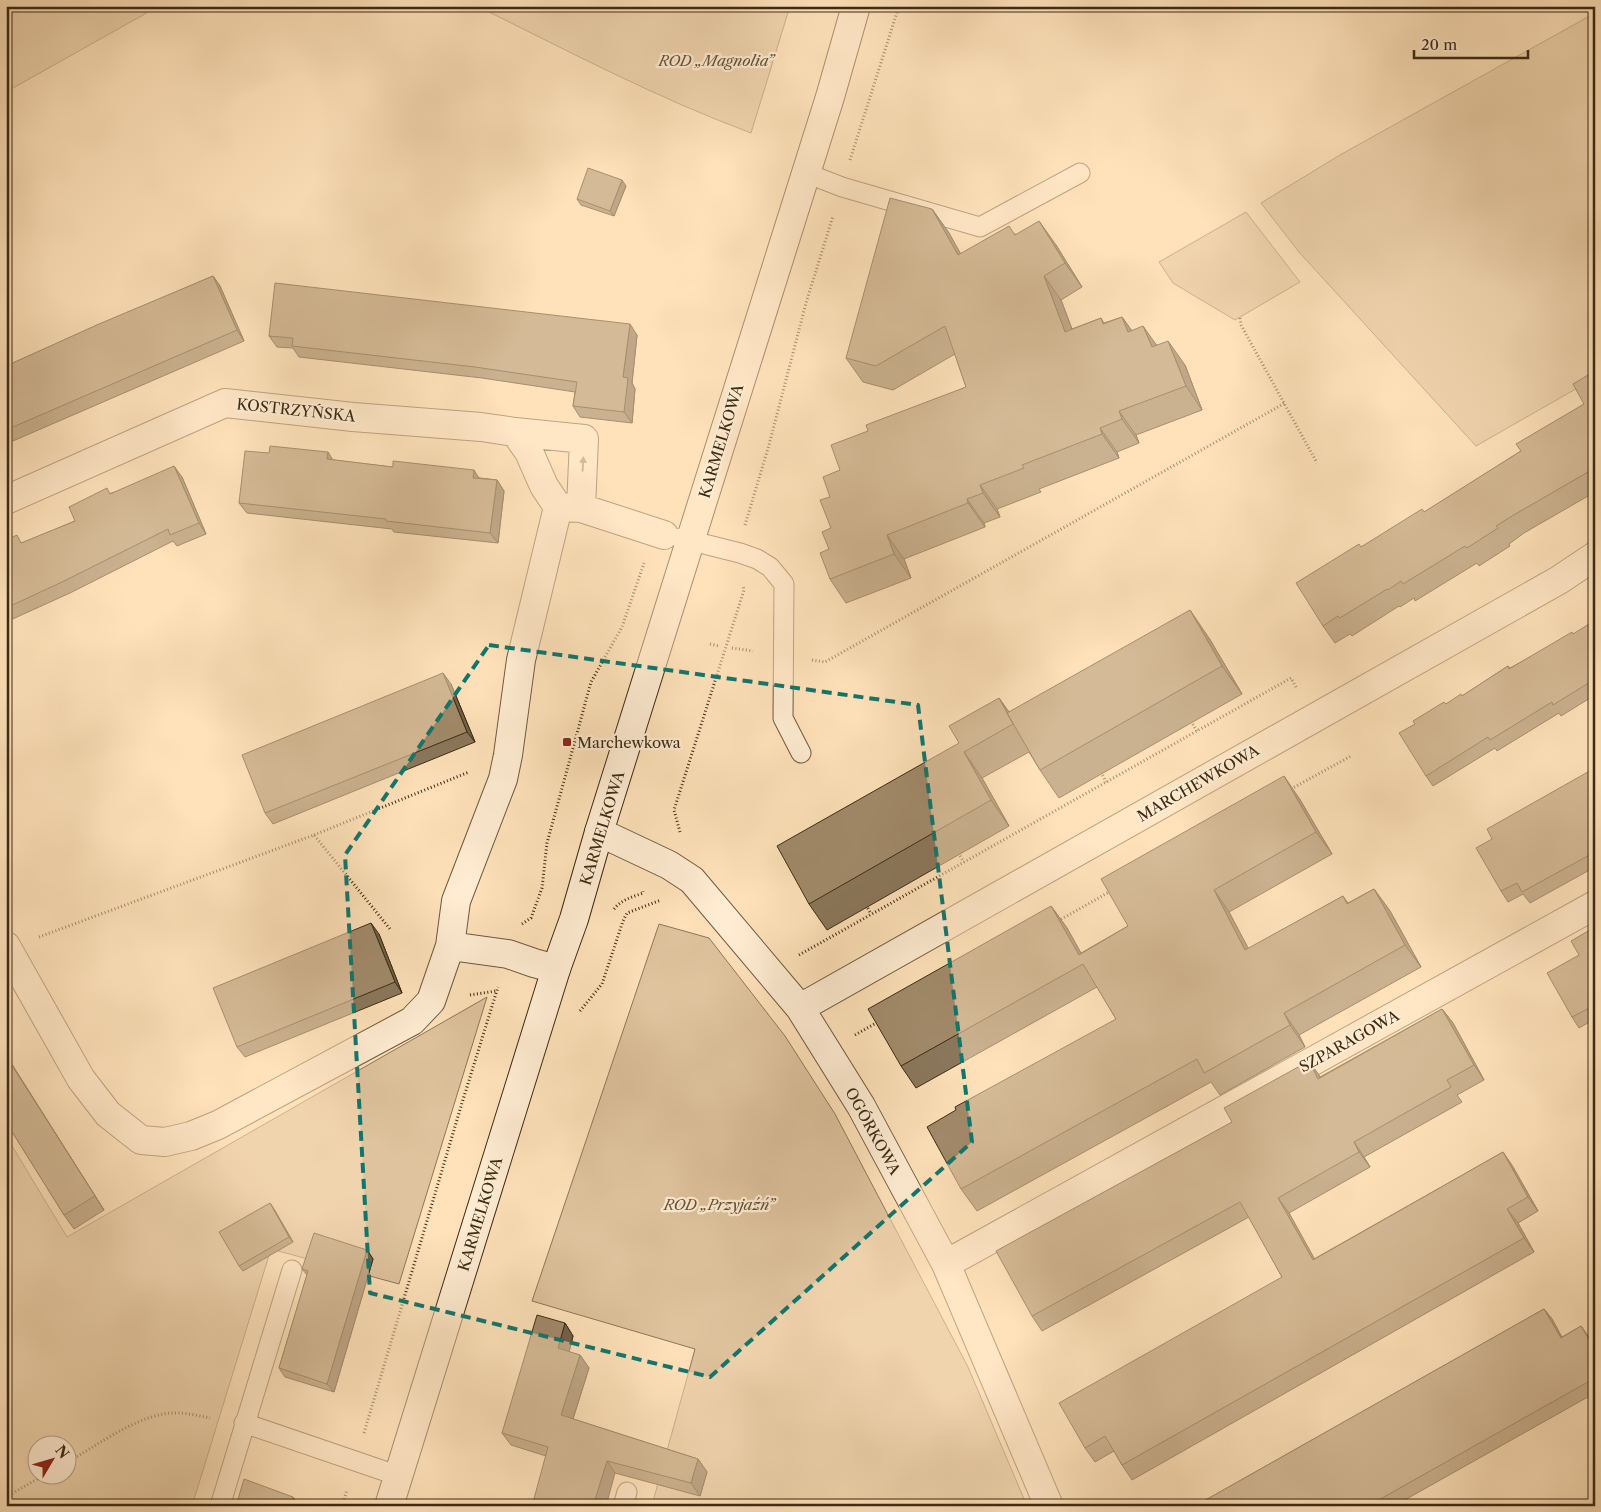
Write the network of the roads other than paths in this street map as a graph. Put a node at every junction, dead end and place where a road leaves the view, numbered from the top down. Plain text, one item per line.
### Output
1 (856, 6) edge
2 (806, 173) junction
3 (1080, 173) dead end
4 (515, 432) junction
5 (6, 500) edge
6 (570, 507) junction
7 (670, 536) junction
8 (1595, 556) edge
9 (801, 753) dead end
10 (600, 832) junction
11 (1595, 905) edge
12 (450, 946) junction
13 (8, 948) edge
14 (556, 969) junction
15 (800, 1008) junction
16 (946, 1264) junction
17 (292, 1270) dead end
18 (244, 1422) junction
19 (399, 1476) junction
20 (220, 1506) edge
21 (389, 1506) edge
22 (1049, 1506) edge

1 - 2 street, KARMELKOWA
2 - 3 lane
2 - 7 street, KARMELKOWA
4 - 5 street, KOSTRZYŃSKA
4 - 6 street
6 -> 4 street, KOSTRZYŃSKA
6 - 7 street
6 - 12 street
7 - 9 lane
7 - 10 street, KARMELKOWA
8 - 15 street, MARCHEWKOWA
10 - 14 street, KARMELKOWA
10 - 15 street, OGÓRKOWA
11 - 16 street, SZPARAGOWA
12 - 13 street
12 - 14 street
14 - 19 street, KARMELKOWA
15 - 16 street, OGÓRKOWA
16 - 22 street, OGÓRKOWA
17 - 18 lane
18 - 19 lane
18 - 20 lane
19 - 21 street, KARMELKOWA

